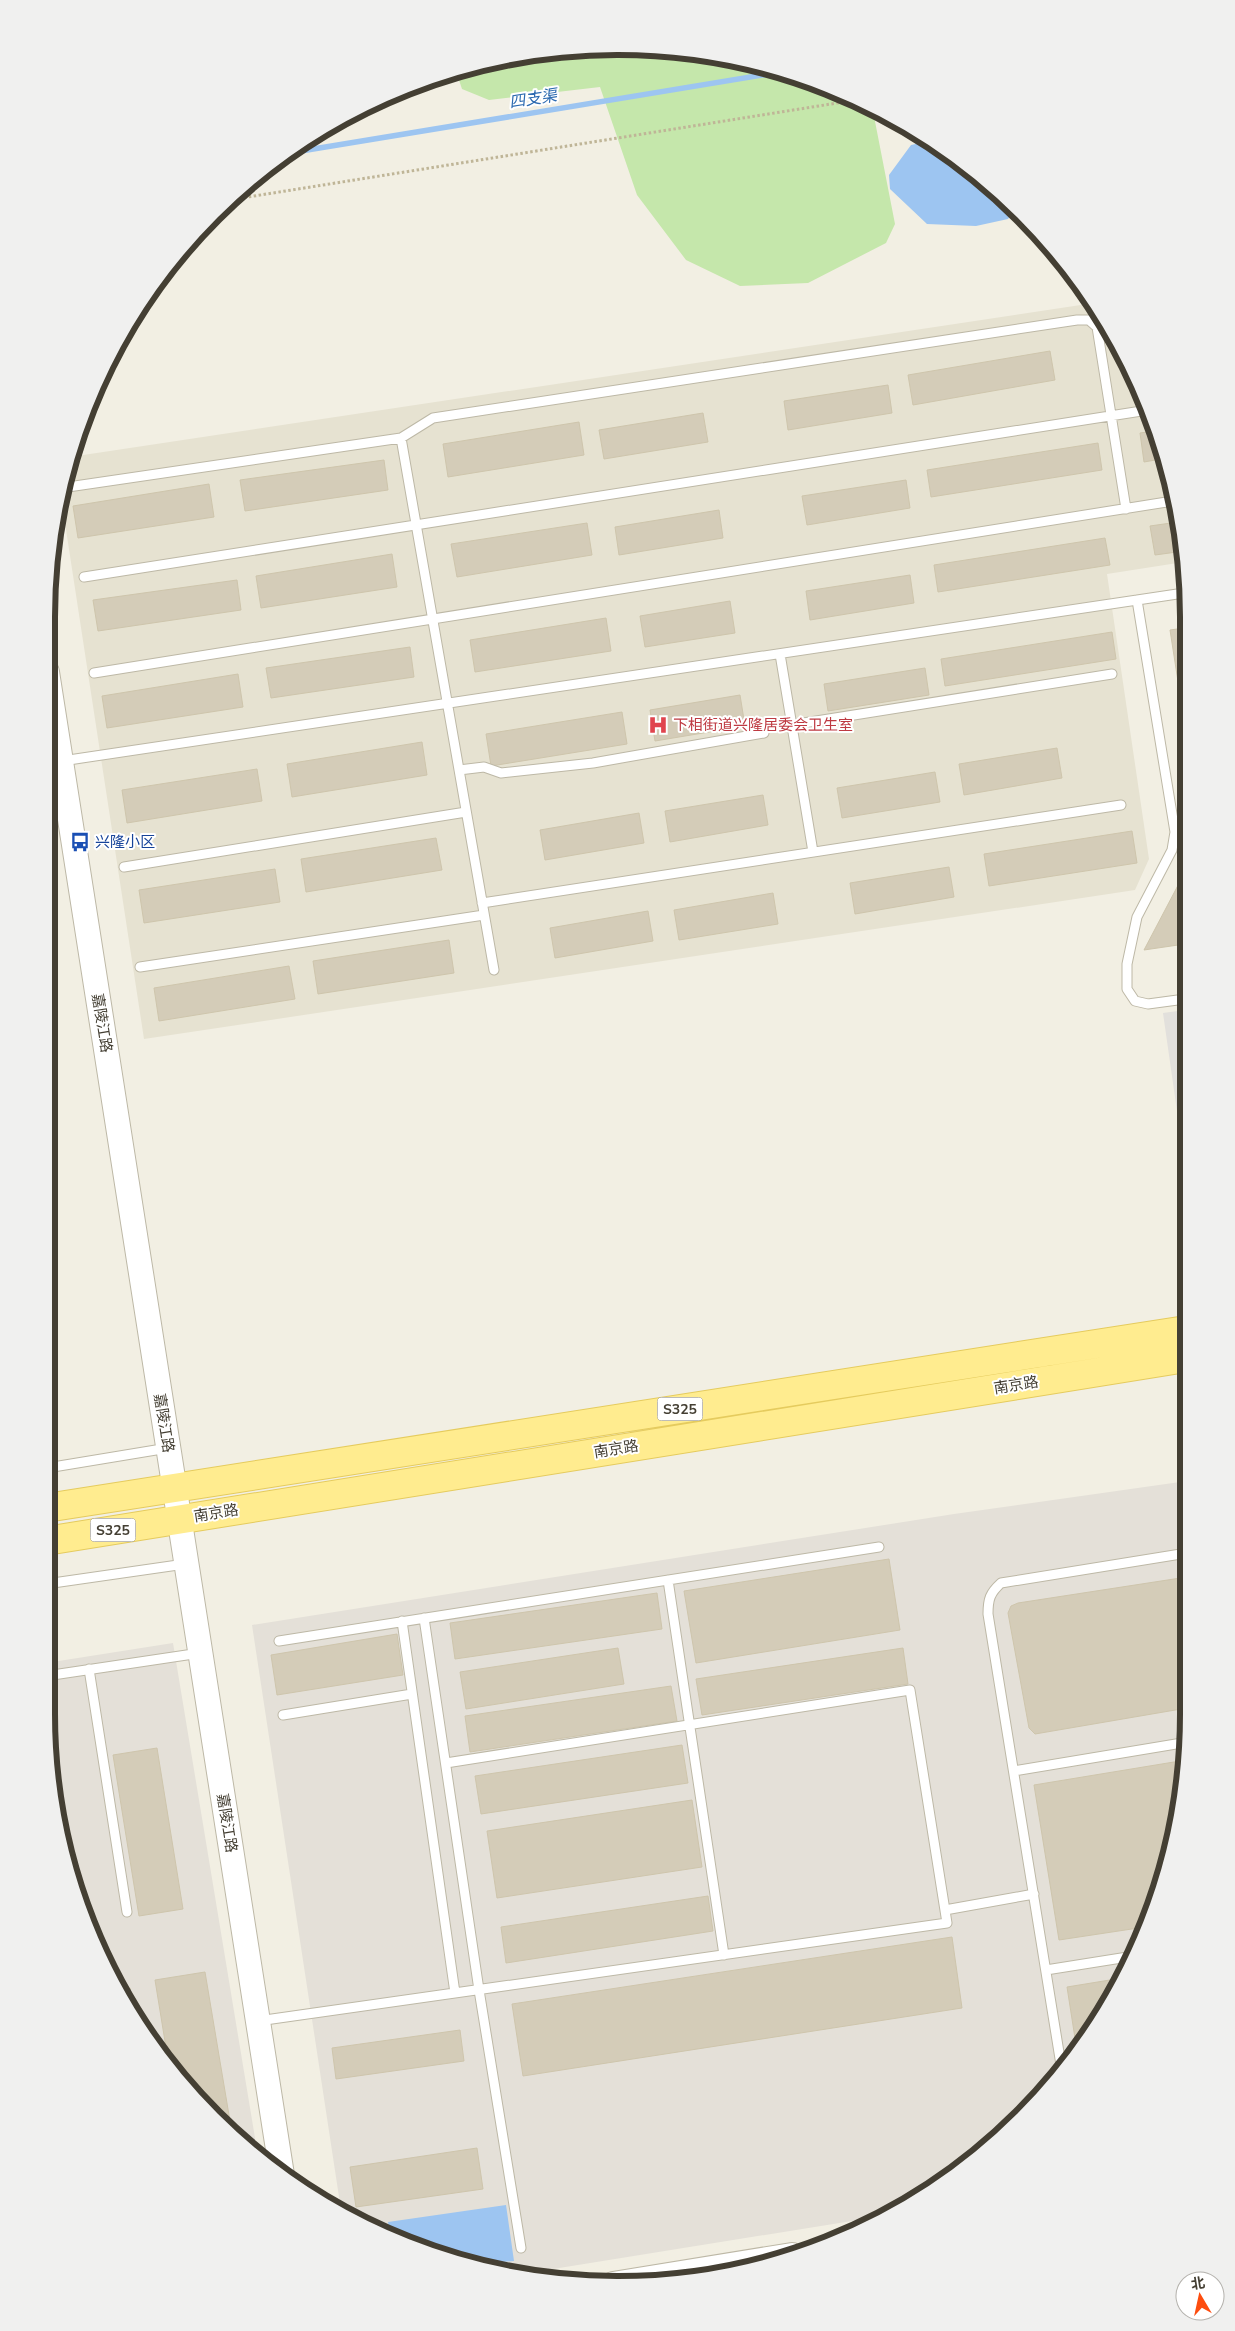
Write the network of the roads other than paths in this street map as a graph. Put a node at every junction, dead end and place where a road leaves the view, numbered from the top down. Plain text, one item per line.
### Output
1 (1140, 411) edge
2 (1112, 416) junction
3 (401, 438) junction
4 (71, 487) edge
5 (1168, 502) edge
6 (1126, 509) junction
7 (416, 525) junction
8 (84, 577) dead end
9 (1179, 594) edge
10 (1137, 600) junction
11 (432, 619) junction
12 (780, 654) junction
13 (94, 673) dead end
14 (1112, 674) dead end
15 (447, 703) junction
16 (55, 719) edge
17 (791, 725) junction
18 (764, 733) dead end
19 (62, 761) junction
20 (459, 770) junction
21 (1121, 805) dead end
22 (466, 812) junction
23 (813, 852) junction
24 (124, 867) dead end
25 (482, 903) junction
26 (484, 915) junction
27 (140, 967) dead end
28 (494, 970) dead end
29 (1180, 1000) edge
30 (1180, 1331) edge
31 (1180, 1359) edge
32 (168, 1448) junction
33 (55, 1467) edge
34 (174, 1487) junction
35 (55, 1507) edge
36 (180, 1519) junction
37 (55, 1540) edge
38 (880, 1547) dead end
39 (1180, 1554) edge
40 (187, 1564) junction
41 (668, 1580) junction
42 (55, 1583) edge
43 (424, 1618) junction
44 (402, 1621) junction
45 (279, 1640) dead end
46 (200, 1653) junction
47 (89, 1670) junction
48 (55, 1675) edge
49 (412, 1694) junction
50 (283, 1715) dead end
51 (690, 1724) junction
52 (1179, 1743) edge
53 (446, 1763) junction
54 (1014, 1771) junction
55 (1034, 1894) junction
56 (945, 1910) junction
57 (127, 1912) dead end
58 (724, 1955) junction
59 (1124, 1958) edge
60 (1046, 1970) junction
61 (479, 1990) junction
62 (454, 1993) junction
63 (258, 2022) junction
64 (1060, 2060) edge
65 (280, 2164) edge
66 (521, 2248) dead end

1 - 2 lane
2 - 3 lane
2 - 6 lane
2 - 7 lane
3 - 4 lane
3 - 7 lane
5 - 6 lane
6 - 11 lane
7 - 8 lane
7 - 11 lane
9 - 10 lane
10 - 12 lane
10 - 29 lane
11 - 13 lane
11 - 15 lane
12 - 15 lane
12 - 17 lane
14 - 17 lane
15 - 19 lane
15 - 20 lane
16 - 19 street, 嘉陵江路
17 - 23 lane
18 - 20 lane
19 - 32 street, 嘉陵江路
20 - 22 lane
21 - 23 lane
22 - 24 lane
22 - 25 lane
23 - 25 lane
25 - 26 lane
26 - 27 lane
26 - 28 lane
30 - 34 main road, 南京路 / S325
31 - 36 main road, 南京路 / S325
32 - 33 lane
32 - 34 street, 嘉陵江路
34 - 35 main road, 南京路 / S325
34 - 36 street, 嘉陵江路
36 - 37 main road, 南京路 / S325
36 - 40 street, 嘉陵江路
38 - 41 lane
39 - 54 lane
40 - 42 lane
40 - 46 street, 嘉陵江路
41 - 43 lane
41 - 51 lane
43 - 44 lane
43 - 53 lane
44 - 45 lane
44 - 49 lane
46 - 47 lane
46 - 63 street, 嘉陵江路
47 - 48 lane
47 - 57 lane
49 - 50 lane
49 - 62 lane
51 - 53 lane
51 - 56 lane
51 - 58 lane
52 - 54 lane
53 - 61 lane
54 - 55 lane
55 - 56 lane
55 - 60 lane
56 - 58 lane
58 - 61 lane
59 - 60 lane
60 - 64 lane
61 - 62 lane
61 - 66 lane
62 - 63 lane
63 - 65 street, 嘉陵江路

